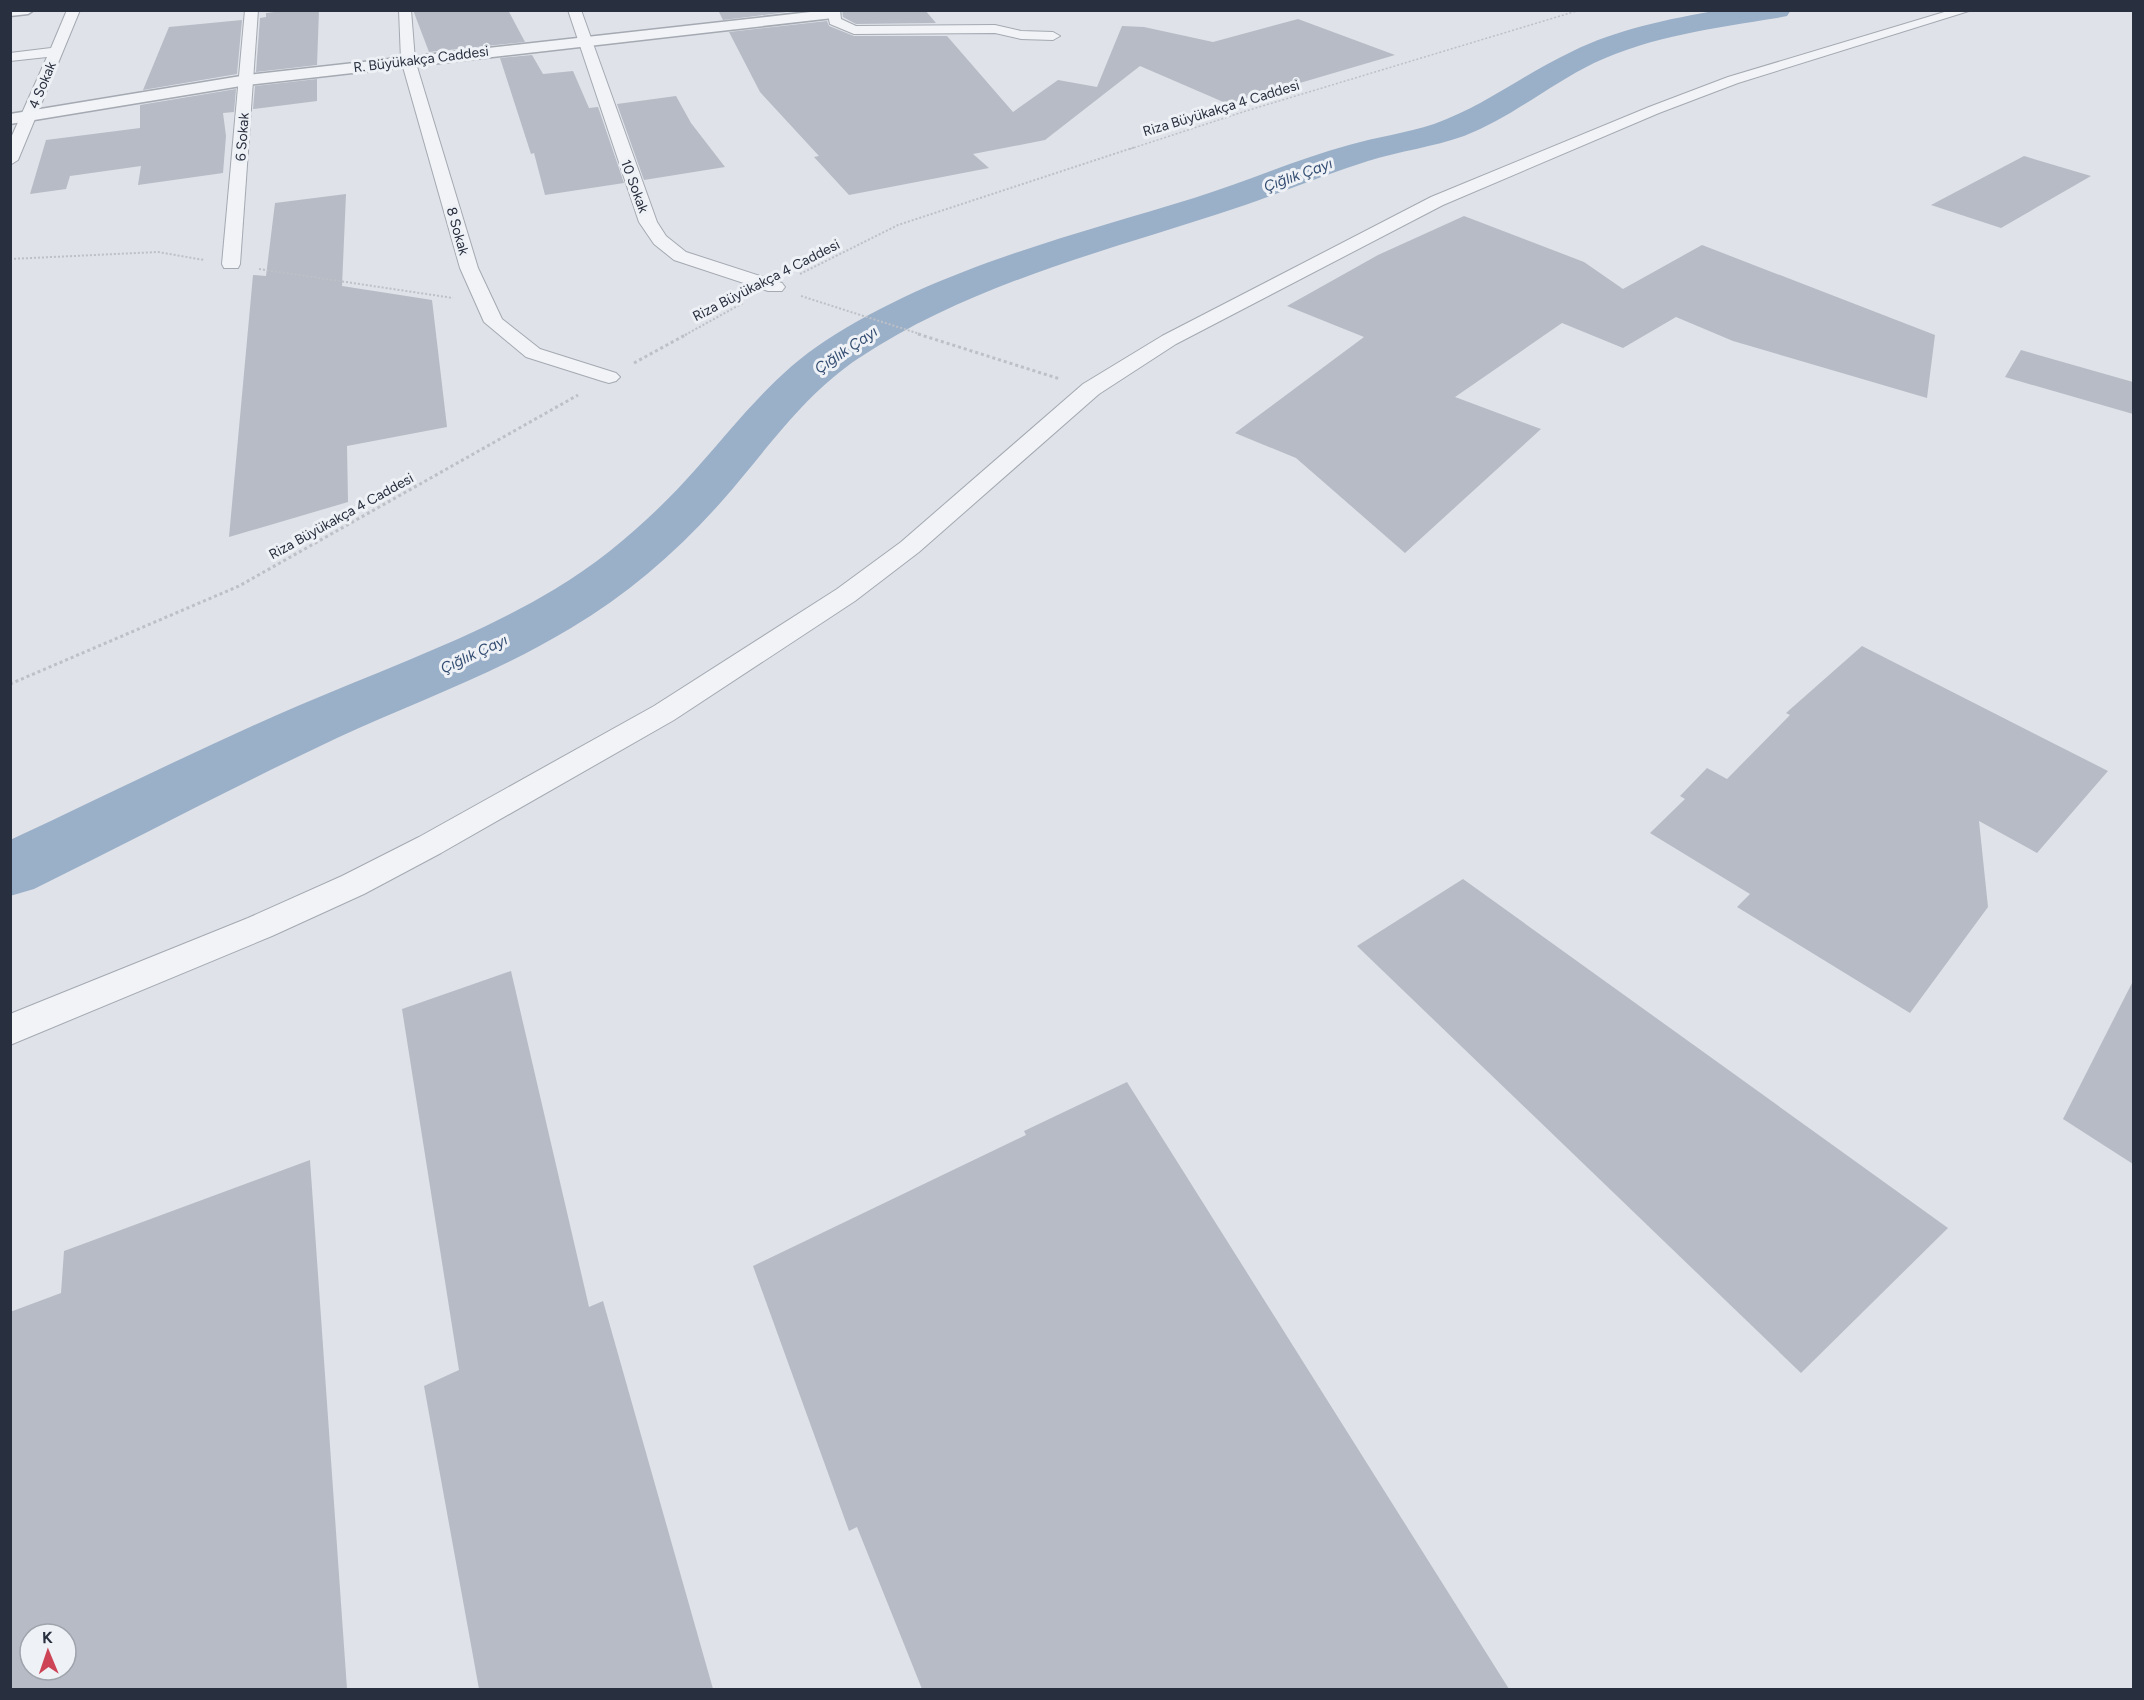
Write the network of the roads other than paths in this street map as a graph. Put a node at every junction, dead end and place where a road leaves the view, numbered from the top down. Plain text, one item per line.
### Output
1 (28, 10) edge
2 (74, 10) edge
3 (252, 10) edge
4 (405, 10) edge
5 (574, 10) edge
6 (1966, 10) edge
7 (10, 12) edge
8 (833, 12) edge
9 (1053, 36) dead end
10 (582, 40) junction
11 (56, 52) junction
12 (10, 57) edge
13 (408, 60) junction
14 (247, 80) junction
15 (28, 116) junction
16 (10, 119) edge
17 (12, 151) edge
18 (231, 264) dead end
19 (775, 287) road end
20 (609, 377) road end
21 (10, 1030) edge

1 - 7 street
2 - 11 street, 4 Sokak
3 - 14 street, 6 Sokak
4 - 13 street, 8 Sokak
5 - 10 street, 10 Sokak
6 - 21 street
8 - 9 street
8 - 10 street, R. Büyükakça Caddesi
10 - 13 street, R. Büyükakça Caddesi
10 - 19 street, 10 Sokak
11 - 12 street
11 - 15 street, 4 Sokak
13 - 14 street, R. Büyükakça Caddesi
13 - 20 street, 8 Sokak
14 - 15 street, R. Büyükakça Caddesi
14 - 18 street, 6 Sokak
15 - 16 street, R. Büyükakça Caddesi
15 - 17 street, 4 Sokak

